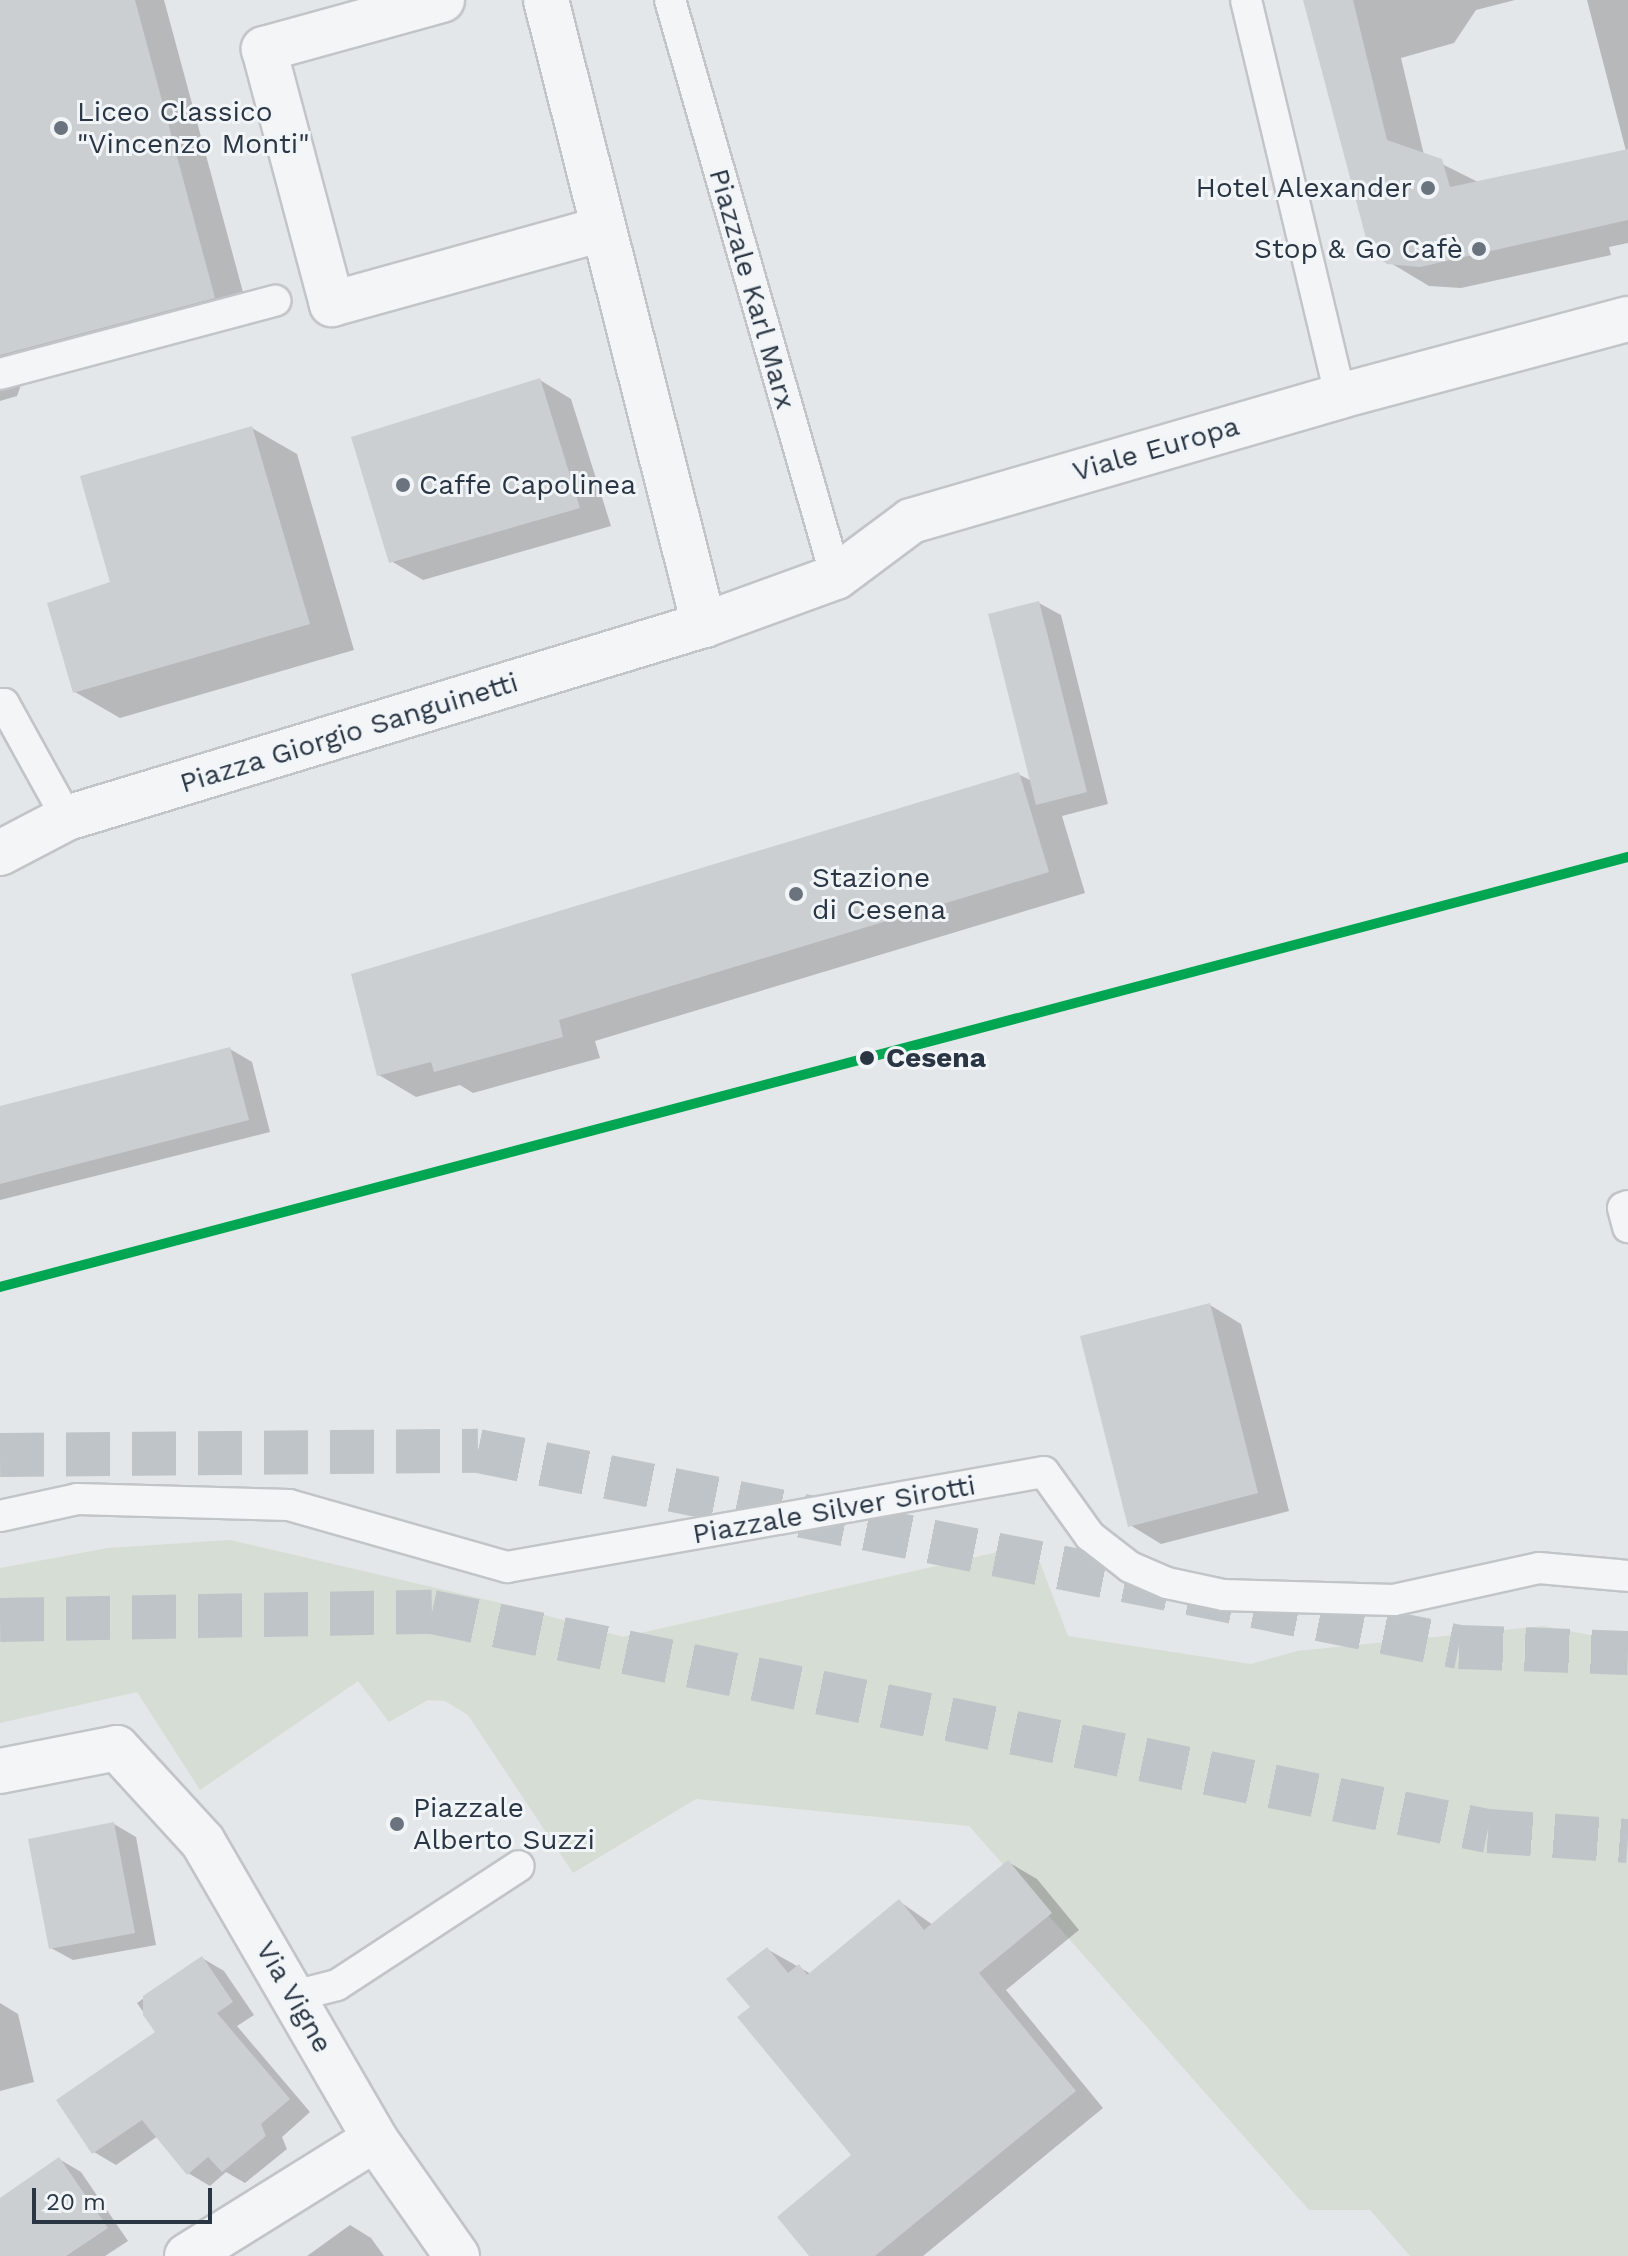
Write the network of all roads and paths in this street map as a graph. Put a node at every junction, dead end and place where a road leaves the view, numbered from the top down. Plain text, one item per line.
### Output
1 (442, 0) edge
2 (546, 0) edge
3 (670, 0) edge
4 (1246, 0) edge
5 (603, 229) junction
6 (275, 301) dead end
7 (1628, 319) edge
8 (0, 374) edge
9 (1340, 396) junction
10 (836, 577) junction
11 (704, 625) junction
12 (1, 701) edge
13 (67, 818) junction
14 (0, 853) edge
15 (1628, 1206) edge
16 (1628, 1227) edge
17 (0, 1516) edge
18 (1628, 1576) edge
19 (0, 1771) edge
20 (519, 1866) dead end
21 (294, 1996) junction
22 (375, 2139) junction
23 (187, 2256) edge
24 (457, 2256) edge

1 - 5 street
2 - 5 street
3 - 10 lane, Piazzale Karl Marx
4 - 9 lane
5 - 11 street
6 - 8 lane
7 - 9 street, Viale Europa
9 - 10 street, Viale Europa
10 - 11 street, Viale Europa
11 - 13 street, Piazza Giorgio Sanguinetti
12 - 13 lane
13 - 14 street, Piazza Giorgio Sanguinetti
15 - 16 lane
17 - 18 lane, Piazzale Silver Sirotti
19 - 21 street, Via Vigne
20 - 21 lane
21 - 22 street, Via Vigne
22 - 23 street
22 - 24 street, Via Vigne

